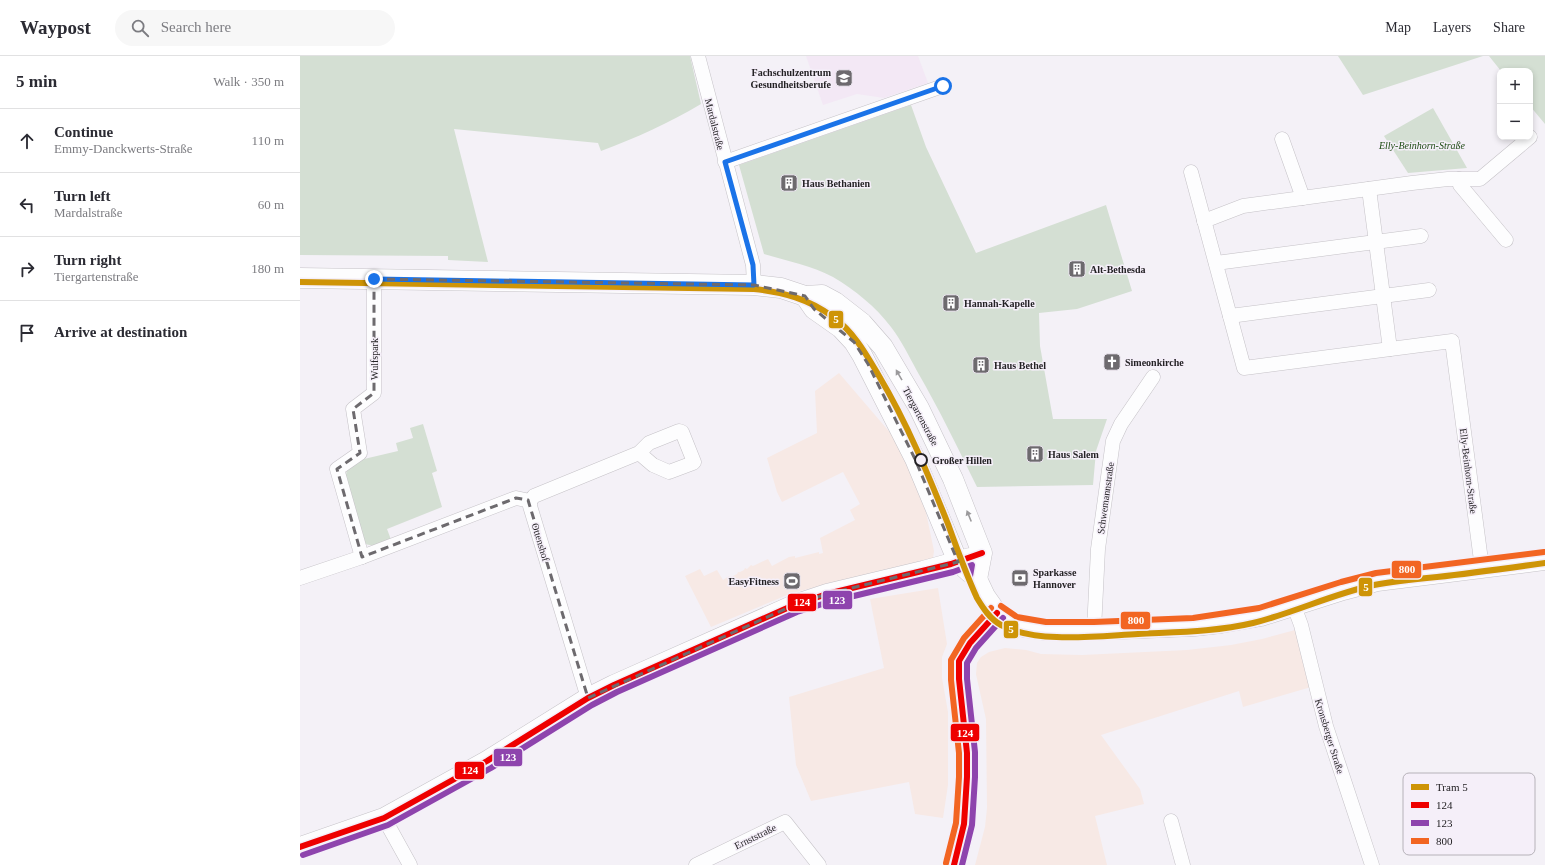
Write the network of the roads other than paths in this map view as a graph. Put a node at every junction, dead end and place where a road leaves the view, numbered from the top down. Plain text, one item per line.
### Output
1 (698, 56) edge
2 (943, 86) dead end
3 (1282, 139) dead end
4 (1526, 140) edge
5 (725, 162) junction
6 (1191, 172) dead end
7 (1459, 179) junction
8 (1369, 189) junction
9 (1303, 198) junction
10 (1204, 221) junction
11 (1421, 236) dead end
12 (1506, 240) dead end
13 (1376, 241) junction
14 (1216, 263) junction
15 (300, 278) edge
16 (374, 279) junction
17 (754, 285) junction
18 (1429, 290) dead end
19 (1383, 295) junction
20 (805, 296) junction
21 (1230, 316) junction
22 (1390, 349) junction
23 (1153, 377) dead end
24 (639, 452) dead end
25 (530, 500) junction
26 (982, 553) junction
27 (362, 557) junction
28 (1545, 560) edge
29 (958, 562) junction
30 (1482, 568) junction
31 (300, 578) edge
32 (977, 579) junction
33 (1294, 606) junction
34 (997, 613) junction
35 (1094, 630) junction
36 (588, 698) junction
37 (384, 818) junction
38 (1170, 821) dead end
39 (300, 847) edge
40 (410, 865) edge
41 (696, 865) edge
42 (820, 865) edge
43 (954, 865) edge
44 (1183, 865) edge
45 (1372, 865) edge

1 - 5 street, Mardalstraße
2 - 5 street
3 - 9 street
4 - 7 street
5 - 17 street, Mardalstraße
6 - 10 street, Elly-Beinhorn-Straße
7 - 8 street
7 - 12 street
8 - 9 street
8 - 13 street
9 - 10 street
10 - 14 street, Elly-Beinhorn-Straße
11 - 13 street
13 - 14 street
13 - 19 street
14 - 21 street, Elly-Beinhorn-Straße
15 - 16 main road, Tiergartenstraße
16 - 17 main road, Tiergartenstraße
16 - 27 street, Wulfspark
17 - 20 main road, Tiergartenstraße
18 - 19 street
19 - 21 street
19 - 22 street
26 -> 20 main road, Tiergartenstraße
20 - 29 main road
21 - 22 street, Elly-Beinhorn-Straße
22 - 30 street, Elly-Beinhorn-Straße
23 - 35 street, Schwemannstraße
24 - 25 street
25 - 27 street
25 - 36 street, Ottenshof
26 - 29 main road
26 - 32 main road
27 - 31 street
28 - 30 main road
29 - 32 main road
29 - 36 main road
30 - 33 main road
32 - 34 main road
33 - 35 main road
33 - 45 street, Kronsberger Straße
34 - 35 main road
34 - 43 main road
36 - 37 main road
37 - 39 main road
37 - 40 street
38 - 44 street
41 - 42 street, Ernststraße

